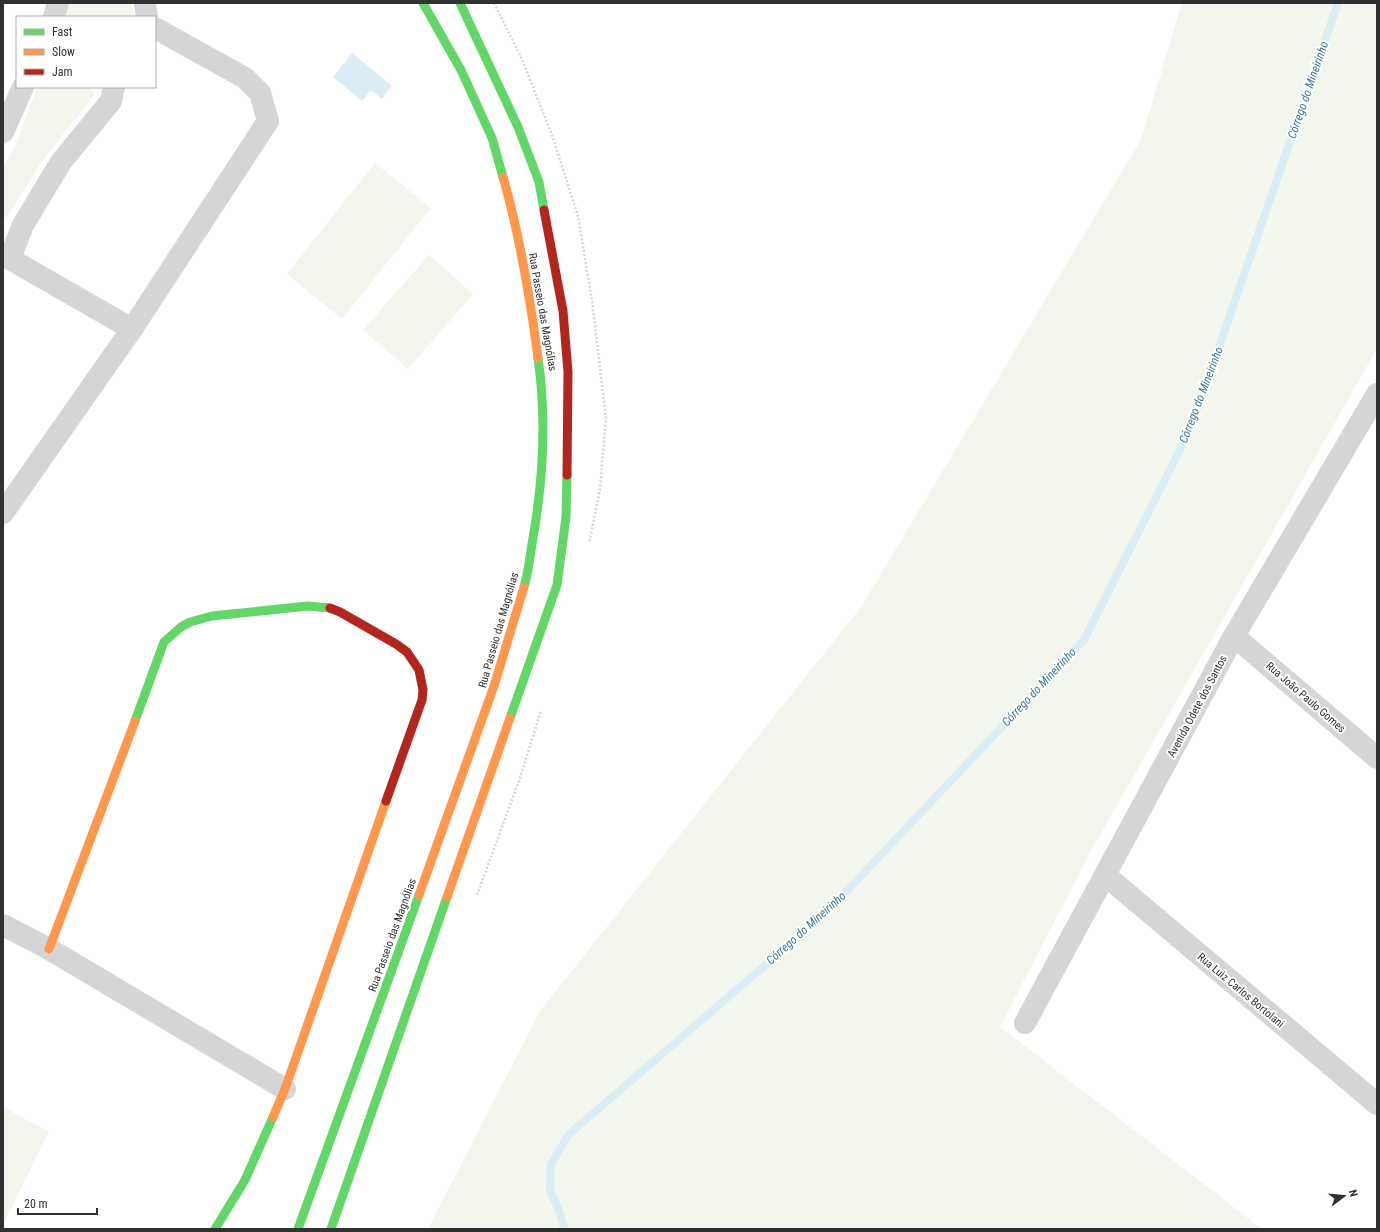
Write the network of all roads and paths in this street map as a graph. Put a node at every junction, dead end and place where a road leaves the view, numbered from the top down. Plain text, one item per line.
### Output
1 (145, 3) edge
2 (423, 3) edge
3 (460, 3) edge
4 (147, 16) edge
5 (156, 29) edge
6 (22, 88) edge
7 (114, 88) edge
8 (3, 132) edge
9 (6, 256) edge
10 (132, 329) junction
11 (1375, 401) edge
12 (3, 512) edge
13 (1234, 636) junction
14 (1377, 758) edge
15 (1106, 875) junction
16 (3, 925) edge
17 (49, 949) junction
18 (1025, 1023) dead end
19 (285, 1089) junction
20 (1377, 1104) edge
21 (215, 1229) edge
22 (298, 1229) edge
23 (331, 1229) edge

1 - 4 street
2 - 22 street, Rua Passeio das Magnólias
3 - 23 street, Rua Passeio das Magnólias
5 - 10 street
6 - 8 street
7 - 9 street
9 - 10 street
10 - 12 street
11 - 13 street, Avenida Odete dos Santos
13 - 14 street, Rua João Paulo Gomes
13 - 15 street, Avenida Odete dos Santos
15 - 18 street, Avenida Odete dos Santos
15 - 20 street, Rua Luiz Carlos Bortolani
16 - 17 street
17 - 19 street
17 - 19 street
19 - 21 street

